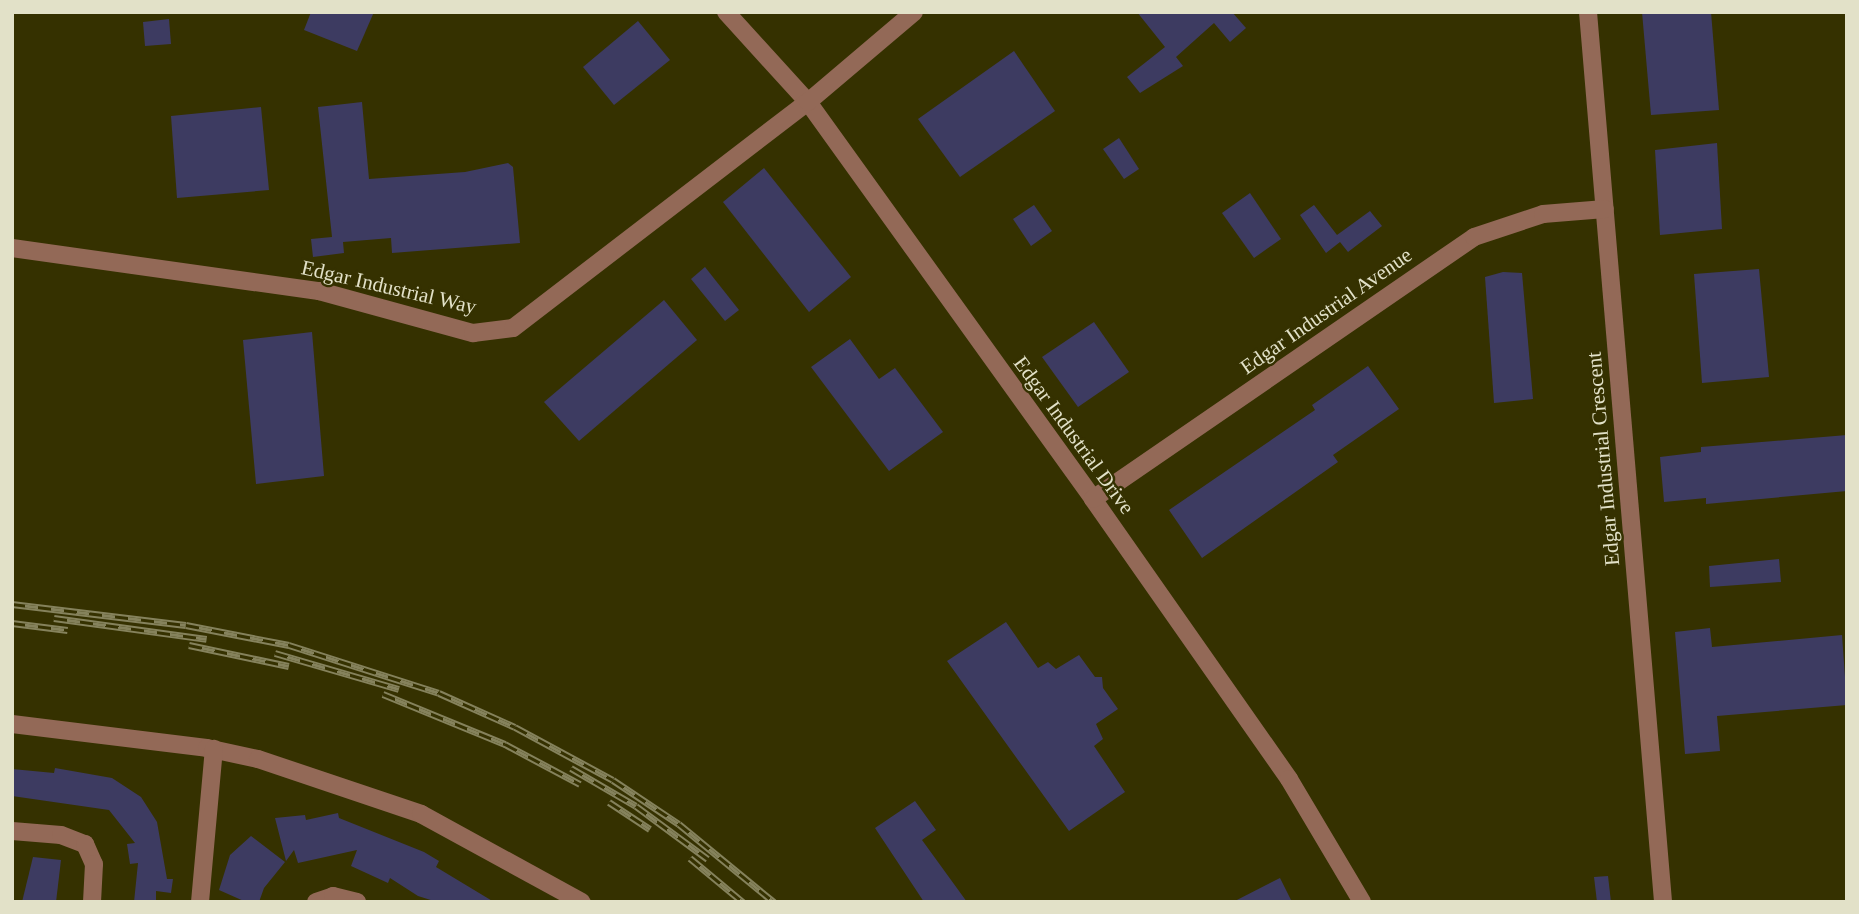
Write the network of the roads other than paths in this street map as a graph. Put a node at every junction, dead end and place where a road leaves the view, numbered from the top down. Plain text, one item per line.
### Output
1 (726, 12) edge
2 (914, 12) edge
3 (1588, 12) edge
4 (808, 102) junction
5 (1605, 209) junction
6 (12, 248) edge
7 (1093, 499) junction
8 (12, 724) edge
9 (214, 749) junction
10 (12, 831) edge
11 (92, 902) edge
12 (200, 902) edge
13 (317, 902) edge
14 (357, 902) edge
15 (582, 902) edge
16 (1362, 902) edge
17 (1663, 902) edge

1 - 4 street, Edgar Industrial Drive
2 - 4 street, Edgar Industrial Way
3 - 5 street, Edgar Industrial Crescent
4 - 6 street, Edgar Industrial Way
4 - 7 street, Edgar Industrial Drive
5 - 7 street, Edgar Industrial Avenue
5 - 17 street, Edgar Industrial Crescent
7 - 16 street, Edgar Industrial Drive
8 - 9 street
9 - 12 street
9 - 15 street
10 - 11 street
13 - 14 street

